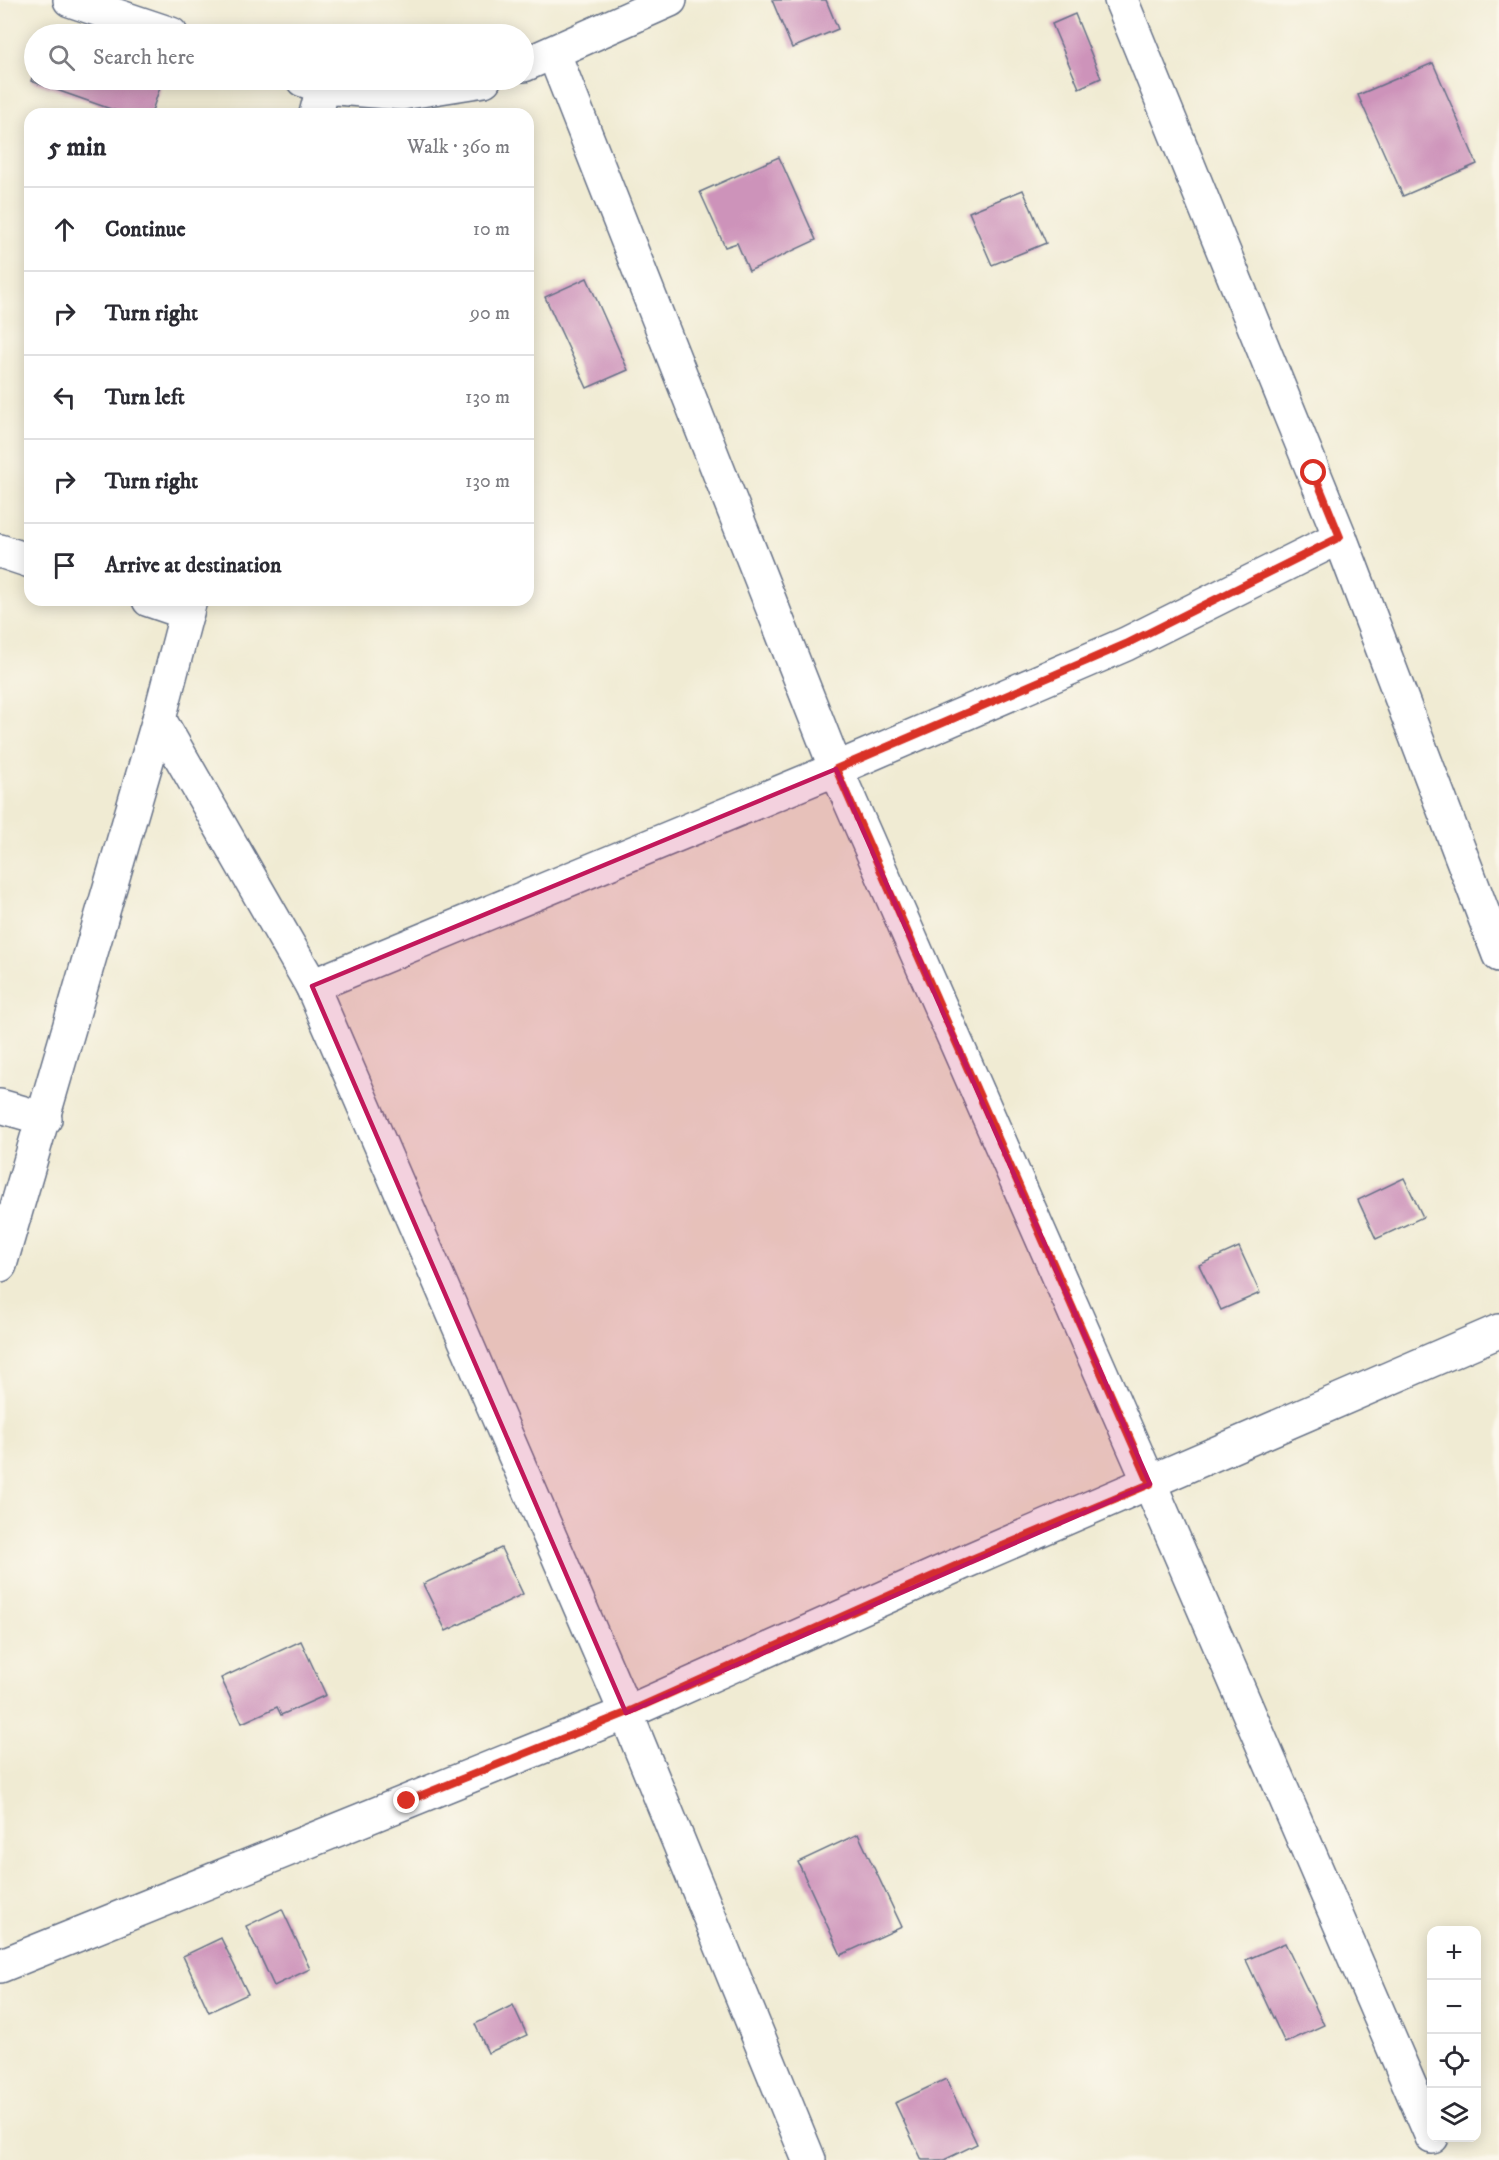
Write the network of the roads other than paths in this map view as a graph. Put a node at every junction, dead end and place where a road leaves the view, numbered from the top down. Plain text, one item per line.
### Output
1 (70, 0) edge
2 (670, 0) edge
3 (1121, 0) edge
4 (141, 24) edge
5 (554, 54) junction
6 (534, 61) edge
7 (421, 90) edge
8 (314, 93) edge
9 (1340, 537) junction
10 (0, 551) edge
11 (24, 559) edge
12 (189, 606) edge
13 (159, 719) junction
14 (836, 769) junction
15 (1499, 955) edge
16 (312, 986) junction
17 (0, 1106) edge
18 (45, 1119) junction
19 (0, 1265) edge
20 (1499, 1331) edge
21 (1150, 1484) junction
22 (626, 1713) junction
23 (0, 1966) edge
24 (1427, 2125) edge
25 (1434, 2142) edge
26 (809, 2160) edge
27 (1442, 2160) edge

1 - 4 street
2 - 5 street
3 - 9 street
5 - 6 street
5 - 14 street
7 - 8 street
9 - 14 street
9 - 15 street
10 - 11 street
12 - 13 street
13 - 16 street
13 - 18 street
14 - 16 street
14 - 21 street
16 - 22 street
17 - 18 street
18 - 19 street
20 - 21 street
21 - 22 street
21 - 24 street
22 - 23 street
22 - 26 street
25 - 27 street

